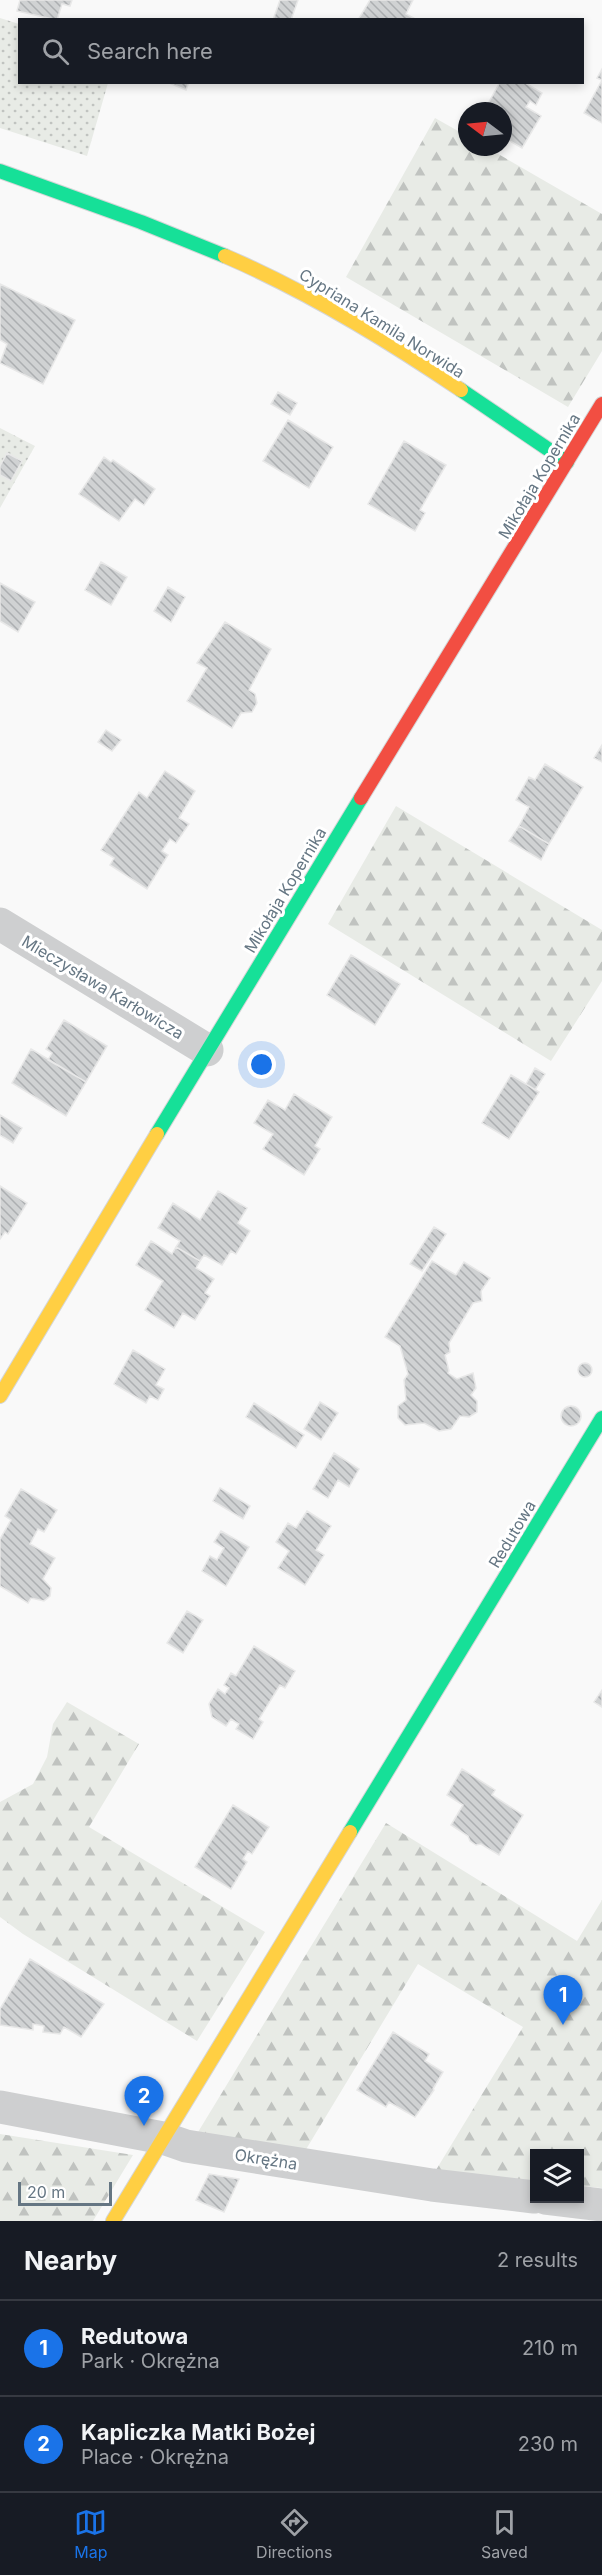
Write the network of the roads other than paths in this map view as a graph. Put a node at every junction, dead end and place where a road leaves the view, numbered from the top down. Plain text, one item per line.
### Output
1 (0, 171) edge
2 (602, 404) edge
3 (567, 462) junction
4 (0, 924) edge
5 (207, 1050) junction
6 (0, 1396) edge
7 (602, 1418) edge
8 (0, 2107) edge
9 (163, 2138) junction
10 (530, 2197) edge
11 (583, 2203) edge
12 (602, 2205) edge
13 (113, 2221) edge

1 - 3 street, Cypriana Kamila Norwida
2 - 3 street, Mikołaja Kopernika
3 - 5 street, Mikołaja Kopernika
4 - 5 street, Mieczysława Karłowicza
5 - 6 street, Mikołaja Kopernika
7 - 9 street, Redutowa
8 - 9 street, Okrężna
9 - 10 street, Okrężna
9 - 13 street, Redutowa
11 - 12 street

